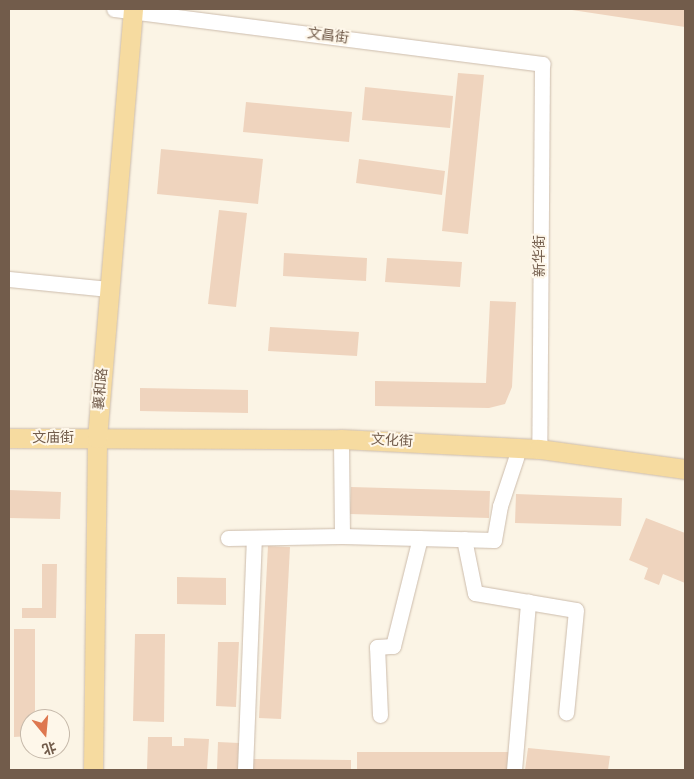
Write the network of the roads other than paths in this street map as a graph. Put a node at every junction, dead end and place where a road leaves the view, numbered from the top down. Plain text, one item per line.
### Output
1 (126, 9) edge
2 (542, 64) joint
3 (9, 278) edge
4 (109, 290) junction
5 (9, 438) edge
6 (97, 438) junction
7 (340, 439) junction
8 (539, 449) junction
9 (516, 458) dead end
10 (685, 469) edge
11 (342, 536) junction
12 (228, 538) dead end
13 (254, 538) junction
14 (420, 538) junction
15 (464, 539) junction
16 (528, 602) junction
17 (566, 713) dead end
18 (380, 715) dead end
19 (93, 770) edge
20 (245, 770) edge
21 (514, 770) edge

1 - 2 street, 文昌街
1 - 4 main road, 襄和路
2 - 8 street, 新华街
3 - 4 street
4 - 6 main road, 襄和路
5 - 6 main road, 文庙街
6 - 7 main road, 文化街
6 - 19 main road, 襄和路
7 - 8 main road, 文化街
7 - 11 street
8 - 10 main road, 文化街
9 - 15 street
11 - 13 street
11 - 14 street
12 - 13 street
13 - 20 street
14 - 15 street
14 - 18 street
15 - 16 street
16 - 17 street
16 - 21 street

